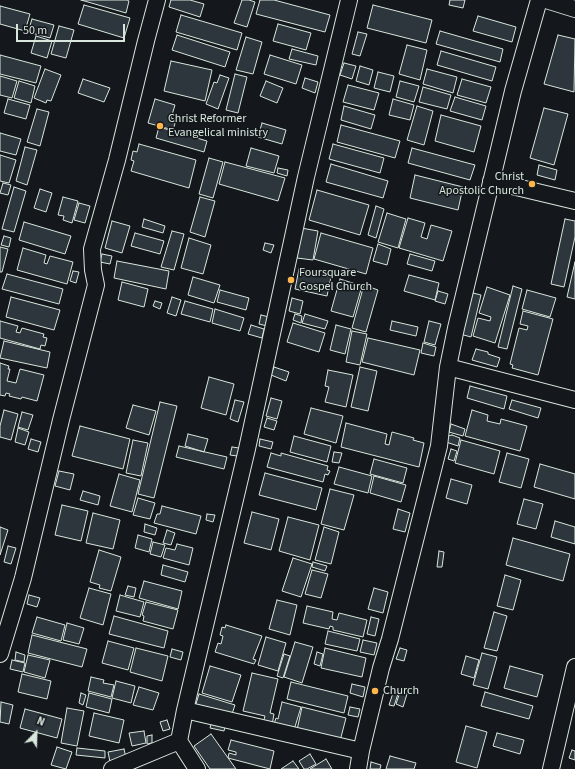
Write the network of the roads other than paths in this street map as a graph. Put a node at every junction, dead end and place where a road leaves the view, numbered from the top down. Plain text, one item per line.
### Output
1 (157, 0) edge
2 (349, 0) edge
3 (539, 0) edge
4 (546, 0) edge
5 (575, 9) edge
6 (490, 182) junction
7 (575, 201) edge
8 (448, 366) junction
9 (575, 400) edge
10 (0, 654) edge
11 (575, 667) edge
12 (185, 710) junction
13 (179, 741) junction
14 (361, 751) junction
15 (112, 769) edge
16 (197, 769) edge
17 (358, 769) edge
18 (551, 769) edge

1 - 10 street
2 - 12 street
3 - 6 street
4 - 5 street
6 - 7 street
6 - 8 street
8 - 9 street
8 - 14 street
11 - 18 street
12 - 13 street
12 - 14 street
13 - 15 street
13 - 16 street
14 - 17 street

